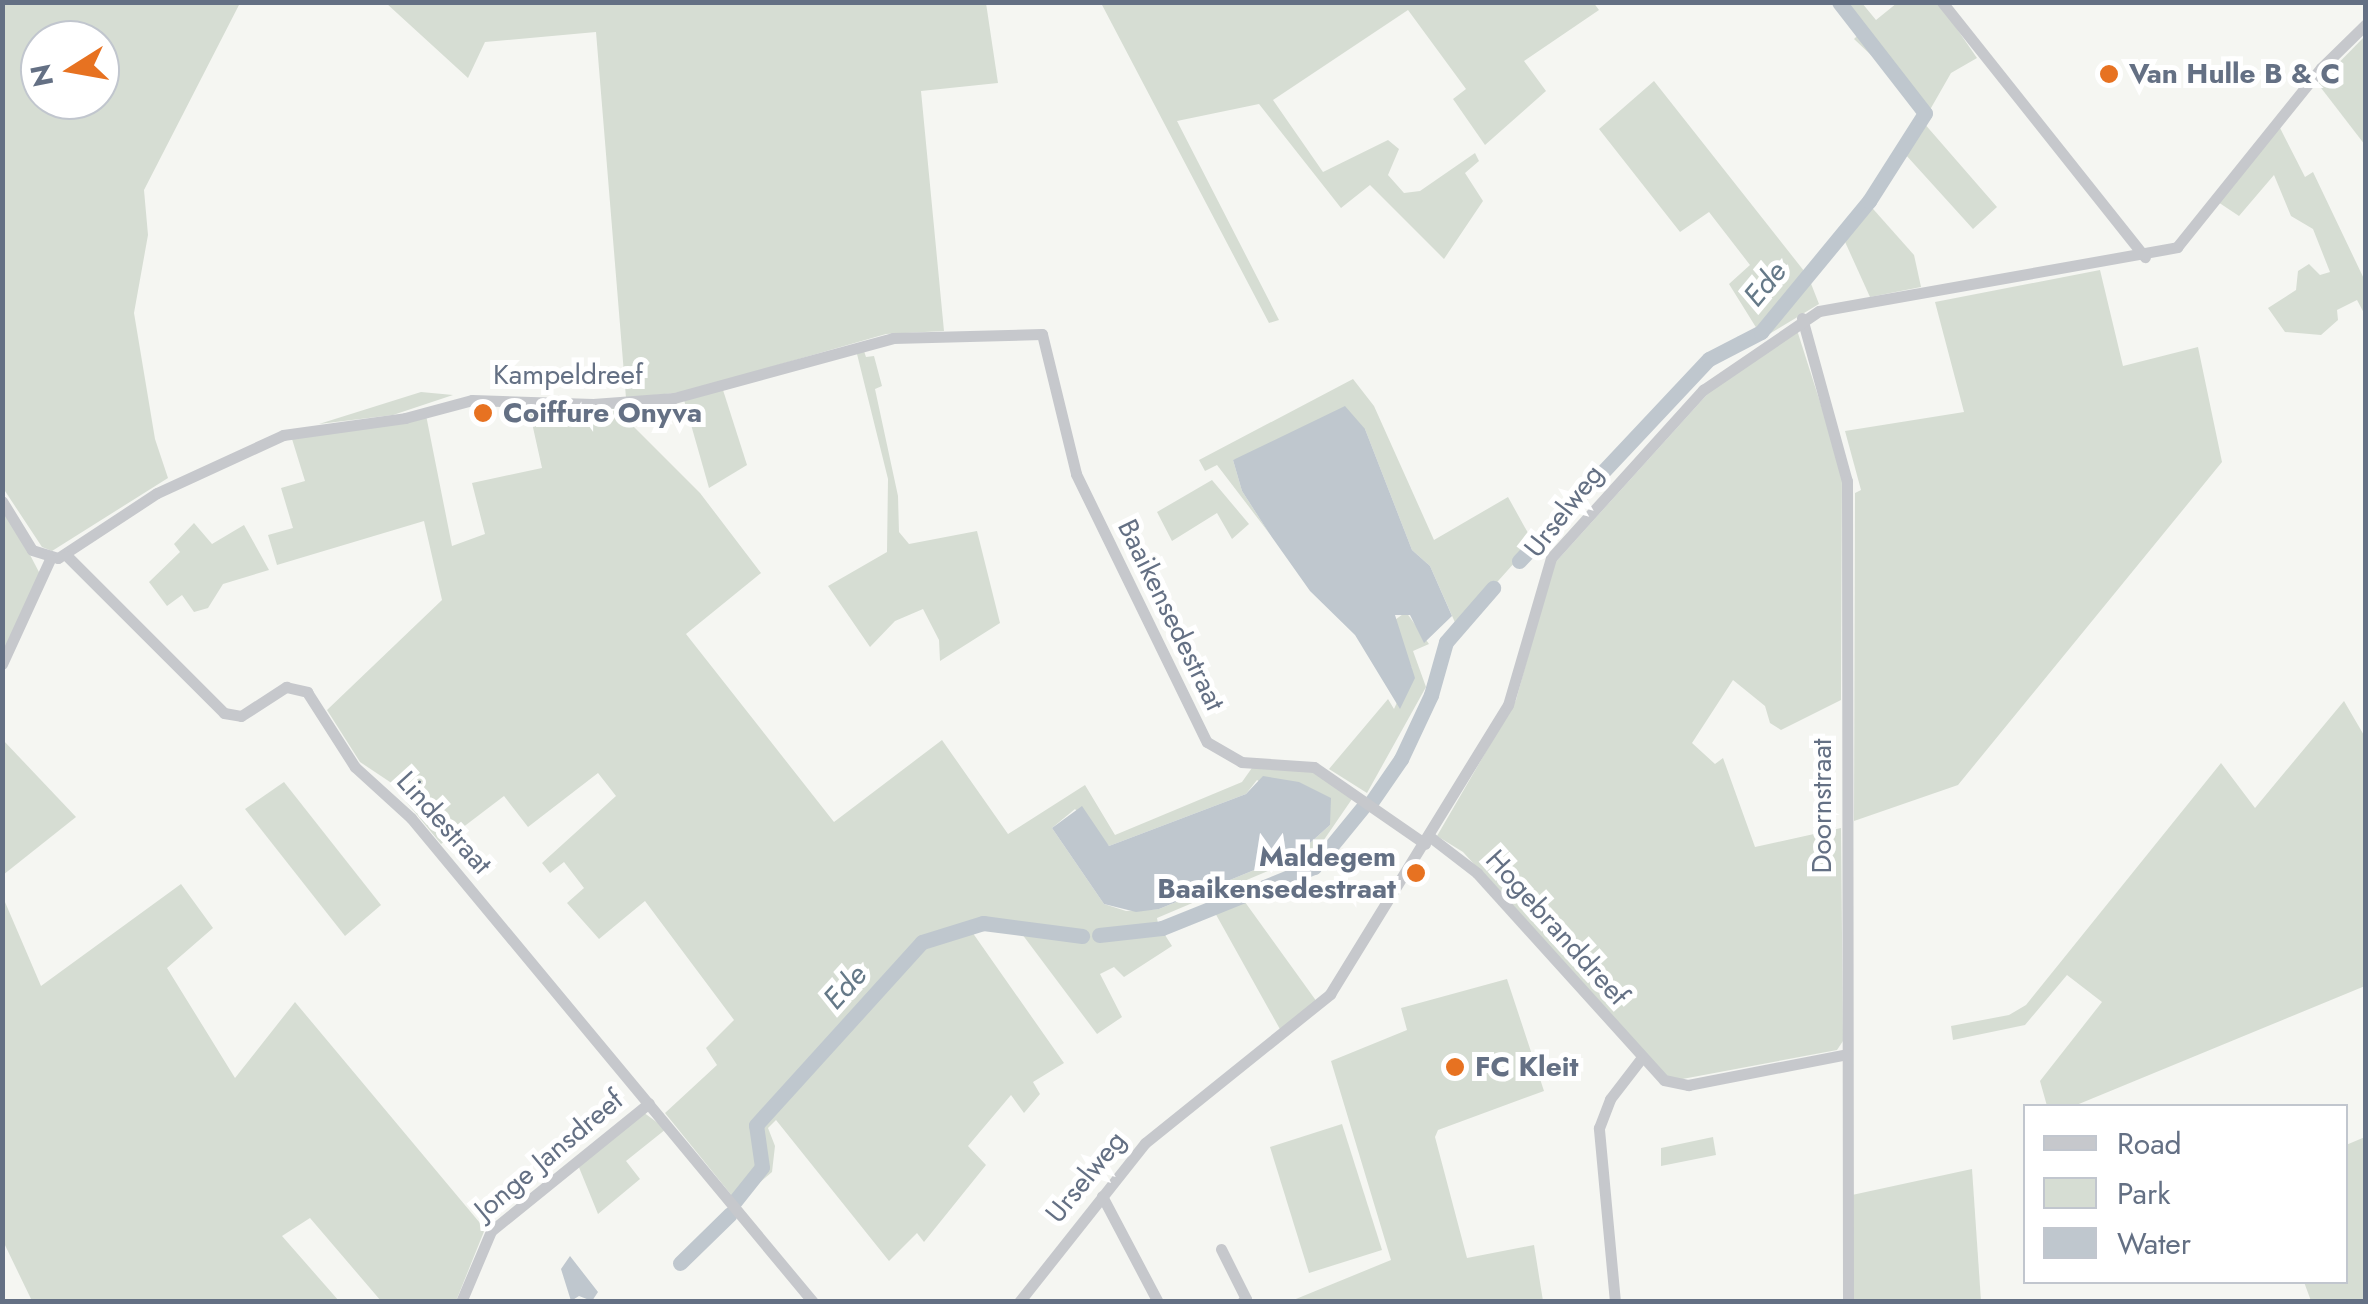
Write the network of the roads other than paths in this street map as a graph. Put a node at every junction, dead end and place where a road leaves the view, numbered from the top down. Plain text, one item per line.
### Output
1 (1942, 2) edge
2 (2366, 24) edge
3 (2145, 257) junction
4 (1802, 318) junction
5 (1036, 333) joint
6 (2, 501) edge
7 (67, 556) junction
8 (50, 559) junction
9 (2, 664) edge
10 (1427, 840) junction
11 (1847, 1054) junction
12 (1640, 1060) junction
13 (649, 1103) junction
14 (1102, 1196) junction
15 (1221, 1249) dead end
16 (461, 1302) edge
17 (813, 1302) edge
18 (1018, 1302) edge
19 (1158, 1302) edge
20 (1242, 1302) edge
21 (1615, 1302) edge
22 (1848, 1302) edge

1 - 3 street
2 - 3 street, Urselweg
3 - 4 street, Urselweg
4 - 10 street, Urselweg
4 - 11 street, Doornstraat
5 - 7 street, Kampeldreef
5 - 10 street, Baaikensedestraat
6 - 8 street
7 - 8 street
7 - 13 street, Lindestraat
8 - 9 street
10 - 12 street, Hogebranddreef
10 - 14 street, Urselweg
11 - 12 street, Hogebranddreef
11 - 22 street, Doornstraat
12 - 21 street
13 - 16 street, Jonge Jansdreef
13 - 17 street, Lindestraat
14 - 18 street, Urselweg
14 - 19 street
15 - 20 street

